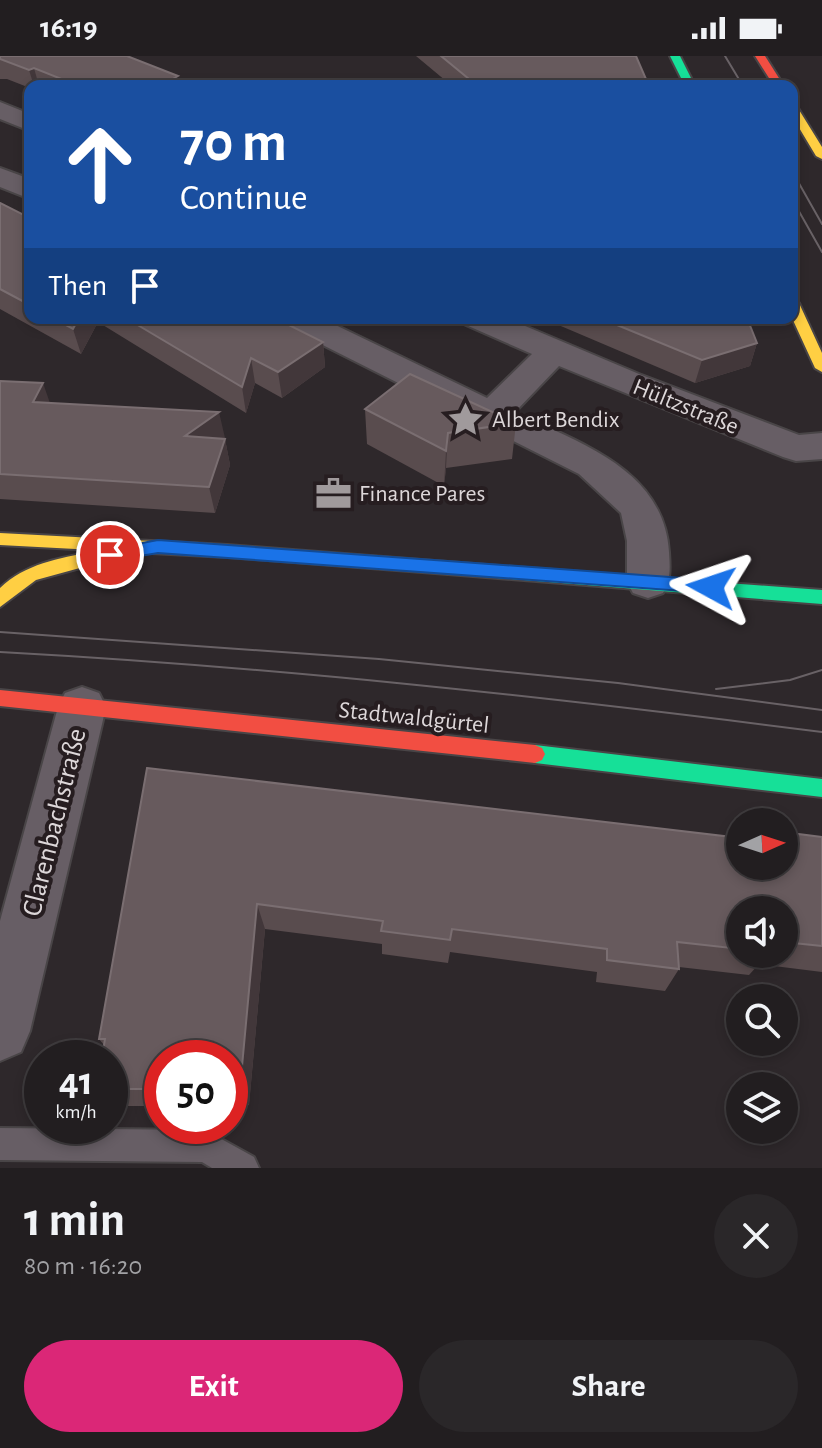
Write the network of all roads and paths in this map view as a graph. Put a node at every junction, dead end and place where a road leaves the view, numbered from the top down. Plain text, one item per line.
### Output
1 (675, 56) edge
2 (760, 56) edge
3 (687, 80) edge
4 (775, 80) edge
5 (0, 110) edge
6 (798, 117) edge
7 (24, 120) edge
8 (822, 156) edge
9 (0, 176) edge
10 (24, 187) edge
11 (798, 316) edge
12 (307, 324) edge
13 (492, 324) edge
14 (554, 351) junction
15 (822, 368) edge
16 (491, 415) junction
17 (822, 446) edge
18 (0, 539) edge
19 (158, 546) junction
20 (648, 582) junction
21 (822, 597) edge
22 (0, 600) edge
23 (0, 698) edge
24 (82, 707) junction
25 (822, 788) edge
26 (0, 1031) edge
27 (0, 1144) edge
28 (243, 1168) edge

1 - 3 main road
2 - 4 main road
5 - 7 street
6 - 8 main road
9 - 10 street
11 - 15 main road
12 - 16 street
13 - 14 street, Hültzstraße
14 - 16 street
14 - 17 street, Hültzstraße
16 - 20 street
18 - 19 main road
19 - 20 main road
19 - 22 main road
20 - 21 main road
23 - 24 main road, Stadtwaldgürtel
24 - 25 main road, Stadtwaldgürtel
24 - 26 street, Clarenbachstraße
27 - 28 lane

